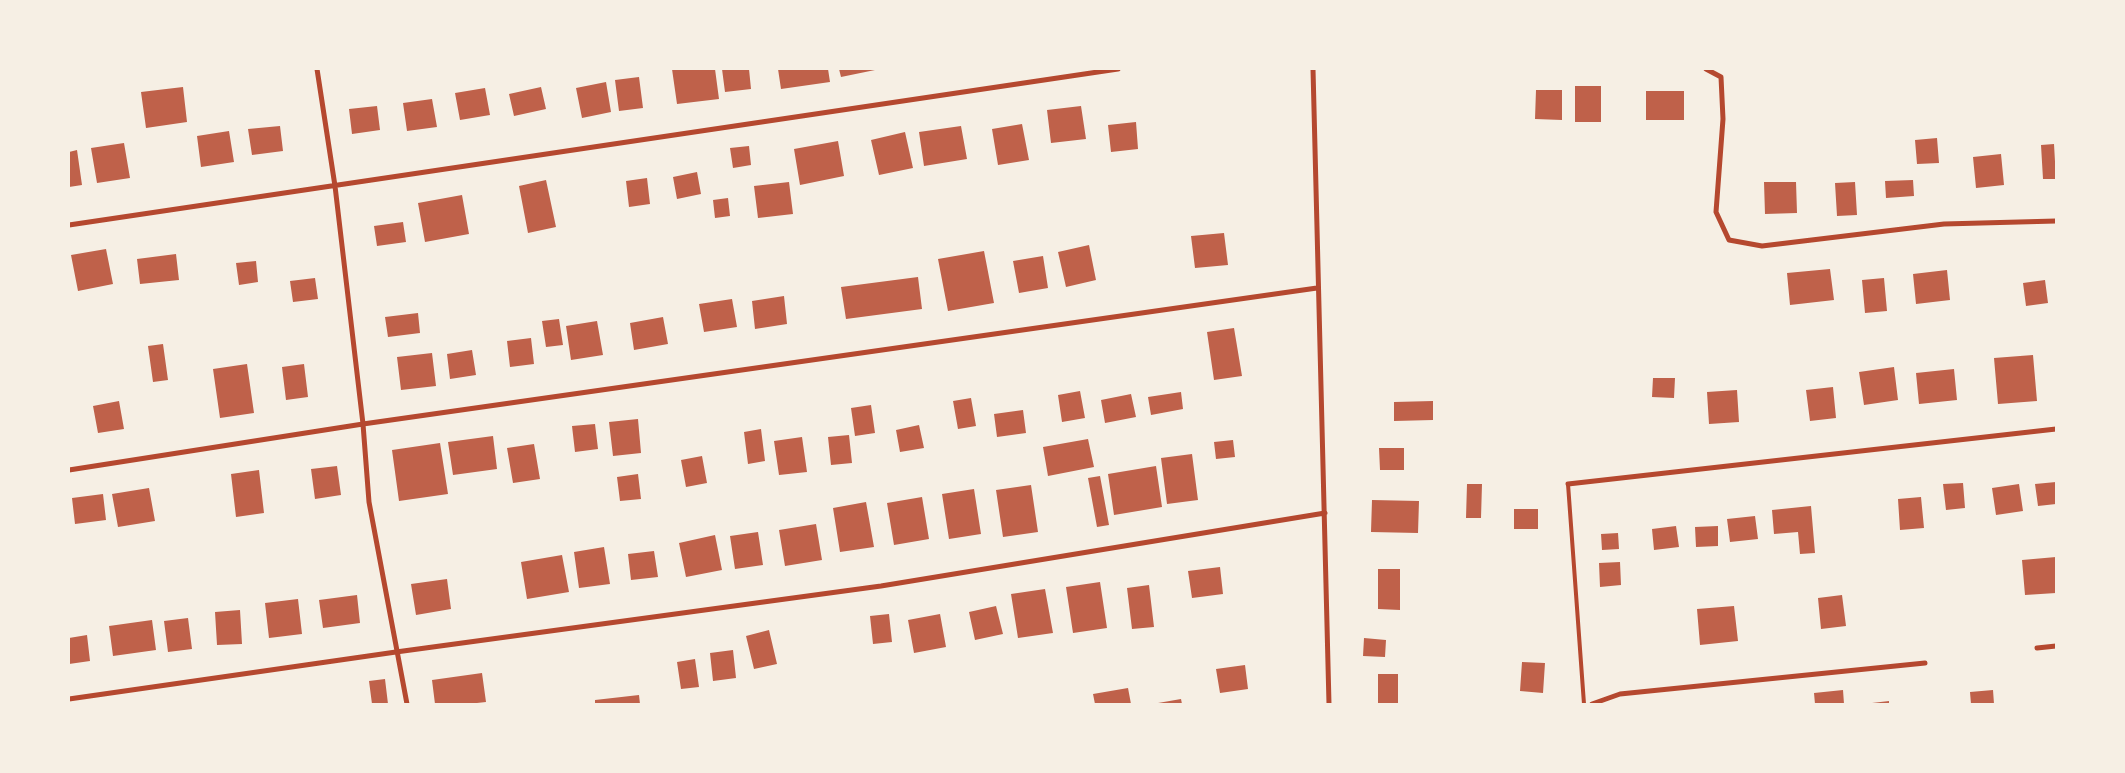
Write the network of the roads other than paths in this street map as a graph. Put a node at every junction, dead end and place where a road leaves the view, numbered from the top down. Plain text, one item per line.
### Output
1 (317, 69) edge
2 (1118, 69) edge
3 (1313, 69) edge
4 (1706, 69) edge
5 (335, 186) junction
6 (2056, 221) edge
7 (69, 224) edge
8 (1318, 288) junction
9 (364, 424) junction
10 (2056, 430) edge
11 (69, 470) edge
12 (1568, 484) joint
13 (1325, 513) junction
14 (2056, 646) edge
15 (2037, 648) dead end
16 (396, 652) junction
17 (1925, 663) dead end
18 (69, 700) edge
19 (407, 704) edge
20 (1328, 704) edge
21 (1584, 704) edge
22 (1592, 704) edge

1 - 5 street
2 - 5 street
3 - 8 street
4 - 6 street
5 - 7 street
5 - 9 street
8 - 9 street
8 - 13 street
9 - 11 street
9 - 16 street
10 - 12 street
12 - 21 lane
13 - 16 street
13 - 20 street
14 - 15 street
16 - 18 street
16 - 19 street
17 - 22 street

